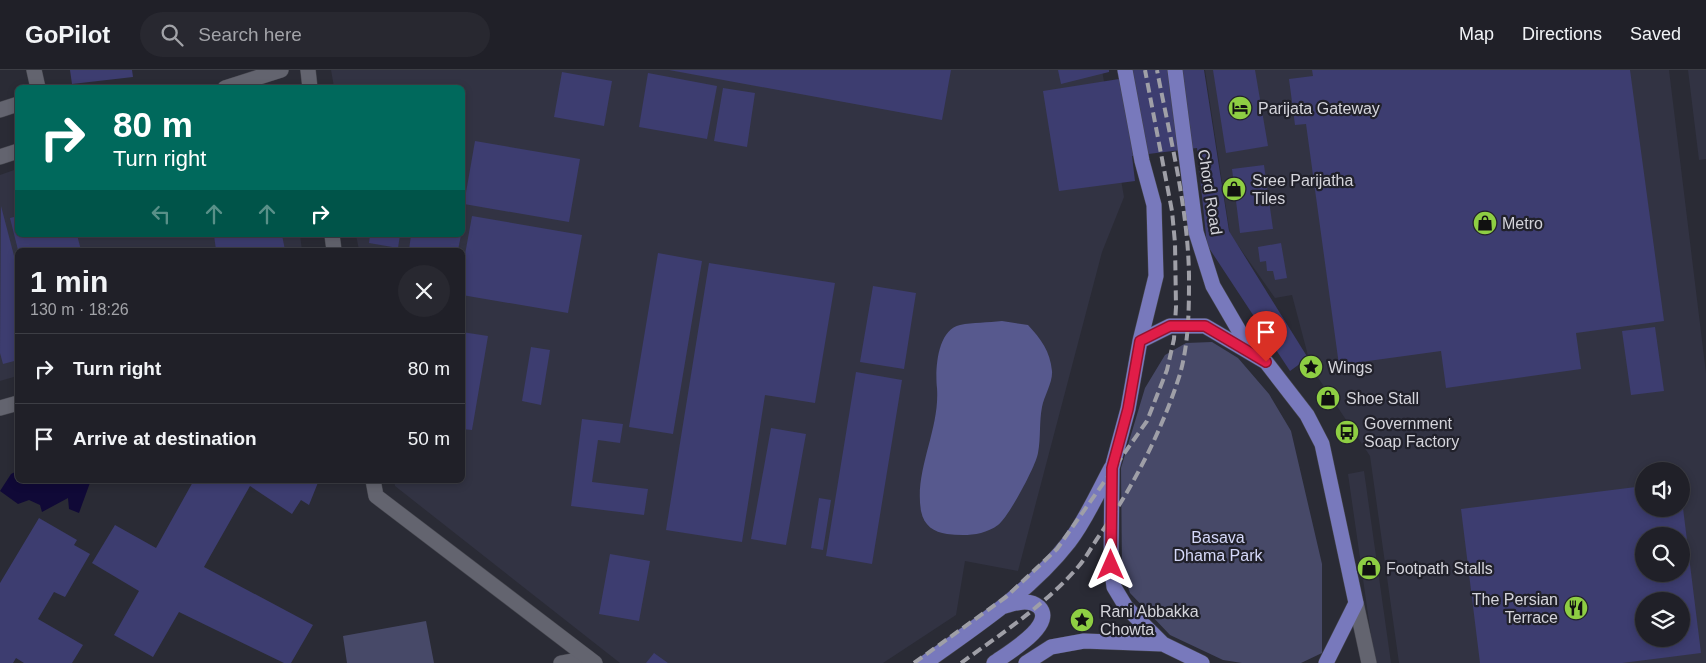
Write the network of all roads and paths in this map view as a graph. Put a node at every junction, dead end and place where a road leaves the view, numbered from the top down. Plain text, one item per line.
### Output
1 (34, 70) edge
2 (281, 70) edge
3 (308, 70) edge
4 (1125, 70) edge
5 (1175, 70) edge
6 (37, 85) edge
7 (234, 85) edge
8 (310, 85) edge
9 (15, 105) edge
10 (0, 110) edge
11 (15, 152) edge
12 (0, 157) edge
13 (1140, 341) junction
14 (1266, 362) junction
15 (15, 404) edge
16 (0, 408) edge
17 (1112, 468) junction
18 (374, 483) edge
19 (1356, 603) junction
20 (1001, 608) junction
21 (1163, 644) junction
22 (592, 660) edge
23 (561, 663) edge
24 (925, 663) edge
25 (994, 663) edge
26 (1026, 663) edge
27 (1202, 663) edge
28 (1326, 663) edge
29 (1369, 663) edge

1 - 6 street
2 - 7 street
3 - 8 street
4 - 13 main road
5 - 14 main road, Chord Road
9 - 10 street
11 - 12 street
13 - 14 main road
13 - 17 main road
14 - 19 main road
15 - 16 street
17 - 20 main road
17 - 21 main road
18 - 22 street
19 - 28 main road
19 - 29 street
20 - 24 main road
20 - 25 main road
21 - 26 main road
21 - 27 main road
22 - 23 street

